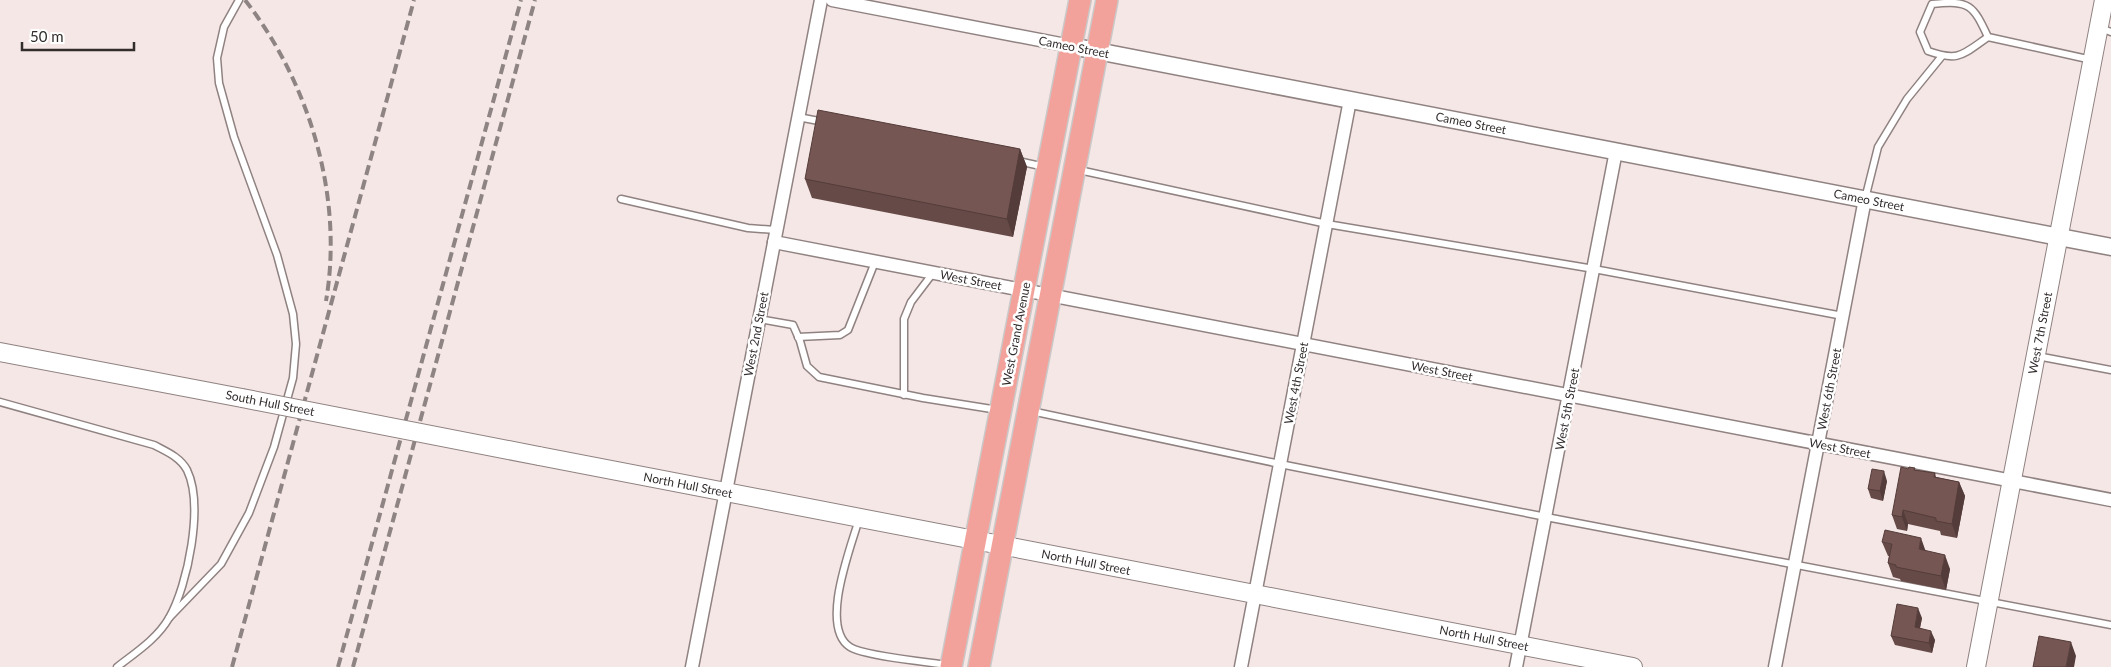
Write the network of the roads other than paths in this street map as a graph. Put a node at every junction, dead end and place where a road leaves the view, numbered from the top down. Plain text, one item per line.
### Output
1 (239, 0) edge
2 (821, 0) edge
3 (832, 0) edge
4 (1080, 0) edge
5 (1107, 0) edge
6 (2104, 0) edge
7 (2105, 30) edge
8 (1988, 37) junction
9 (1071, 46) junction
10 (1097, 51) junction
11 (1942, 56) junction
12 (2093, 60) junction
13 (1350, 100) junction
14 (798, 117) junction
15 (827, 123) edge
16 (1616, 151) junction
17 (1010, 160) edge
18 (1048, 167) junction
19 (1075, 170) junction
20 (621, 199) dead end
21 (1865, 200) junction
22 (1327, 224) junction
23 (775, 236) junction
24 (2059, 237) junction
25 (2111, 247) edge
26 (875, 262) junction
27 (1594, 268) junction
28 (933, 273) junction
29 (1025, 291) junction
30 (1050, 296) junction
31 (1843, 316) junction
32 (759, 319) junction
33 (798, 337) junction
34 (1303, 344) junction
35 (0, 352) edge
36 (2036, 356) junction
37 (2111, 370) edge
38 (904, 394) junction
39 (1570, 396) junction
40 (0, 402) edge
41 (1001, 410) junction
42 (1027, 411) junction
43 (1818, 444) junction
44 (539, 456) joint
45 (1280, 464) junction
46 (2012, 481) junction
47 (726, 492) junction
48 (2111, 500) edge
49 (1546, 517) junction
50 (860, 518) junction
51 (976, 540) junction
52 (1003, 546) junction
53 (1795, 566) junction
54 (1255, 594) junction
55 (1989, 600) junction
56 (169, 618) junction
57 (2111, 625) edge
58 (1520, 645) junction
59 (951, 666) edge
60 (116, 667) edge
61 (692, 667) edge
62 (979, 667) edge
63 (1241, 667) edge
64 (1516, 667) edge
65 (1633, 667) edge
66 (1775, 667) edge
67 (1976, 667) edge

1 - 56 lane
2 - 14 street, West 2nd Street
3 - 9 street, Cameo Street
4 - 9 highway, West Grand Avenue
5 - 10 highway, West Grand Avenue
6 - 7 main road, West 7th Street
7 - 12 main road, West 7th Street
8 - 11 lane
8 - 11 lane
8 - 12 lane
9 - 10 street, Cameo Street
9 - 18 highway, West Grand Avenue
10 - 13 street, Cameo Street
10 - 19 highway, West Grand Avenue
11 - 21 lane
12 - 24 main road, West 7th Street
13 - 16 street, Cameo Street
13 - 22 street, West 4th Street
14 - 15 lane
14 - 23 street, West 2nd Street
16 - 21 street, Cameo Street
16 - 27 street, West 5th Street
17 - 18 lane
18 - 29 highway, West Grand Avenue
19 - 22 lane
19 - 30 highway, West Grand Avenue
20 - 23 lane
21 - 24 street, Cameo Street
21 - 31 street, West 6th Street
22 - 27 lane
22 - 34 street, West 4th Street
23 - 26 street, West Street
23 - 32 street, West 2nd Street
24 - 25 street, Cameo Street
24 - 36 main road, West 7th Street
26 - 28 street, West Street
26 - 33 lane
27 - 31 lane
27 - 39 street, West 5th Street
28 - 29 street, West Street
28 - 38 lane
29 - 30 street, West Street
29 - 41 highway, West Grand Avenue
30 - 34 street, West Street
30 - 42 highway, West Grand Avenue
31 - 43 street, West 6th Street
32 - 33 lane
32 - 47 street, West 2nd Street
33 - 38 lane
34 - 39 street, West Street
34 - 45 street, West 4th Street
35 - 44 main road, South Hull Street, bridge
36 - 37 lane
36 - 46 main road, West 7th Street
38 - 41 lane
39 - 43 street, West Street
39 - 49 street, West 5th Street
40 - 56 lane
41 - 51 highway, West Grand Avenue
42 - 45 lane
42 - 52 highway, West Grand Avenue
43 - 46 street, West Street
43 - 53 street, West 6th Street
44 - 47 main road, North Hull Street
45 - 49 lane
45 - 54 street, West 4th Street
46 - 48 street, West Street
46 - 55 main road, West 7th Street
47 - 50 main road, North Hull Street
47 - 61 street, West 2nd Street
49 - 53 lane
49 - 58 street, West 5th Street
50 - 51 main road, North Hull Street
50 - 59 lane
51 - 52 main road, North Hull Street
51 - 59 highway, West Grand Avenue
52 - 54 main road, North Hull Street
52 - 62 highway, West Grand Avenue
53 - 55 lane
53 - 66 street, West 6th Street
54 - 58 main road, North Hull Street
54 - 63 street, West 4th Street
55 - 57 lane
55 - 67 main road, West 7th Street
56 - 60 lane
58 - 64 street, West 5th Street
58 - 65 main road, North Hull Street

